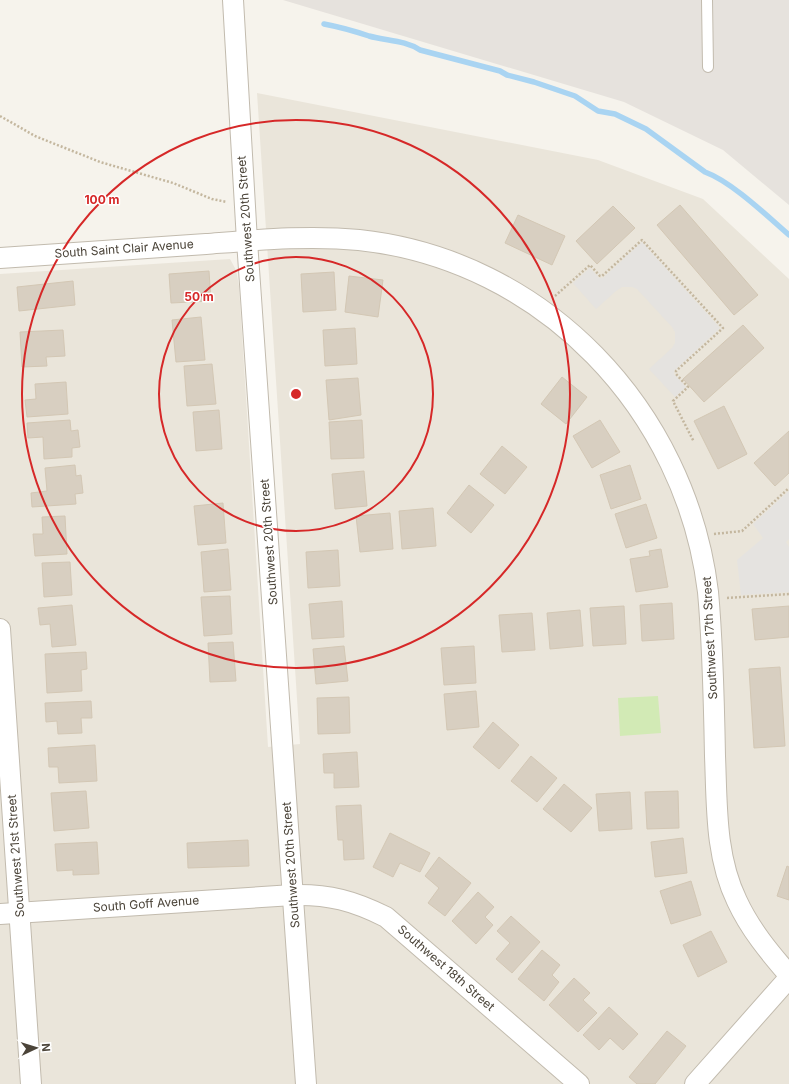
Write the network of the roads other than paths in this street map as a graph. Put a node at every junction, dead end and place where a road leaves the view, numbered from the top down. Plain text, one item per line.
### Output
1 (233, 0) edge
2 (707, 0) edge
3 (708, 67) dead end
4 (247, 241) junction
5 (0, 258) edge
6 (0, 629) edge
7 (292, 895) junction
8 (20, 913) junction
9 (0, 914) edge
10 (789, 977) edge
11 (31, 1084) edge
12 (306, 1084) edge
13 (579, 1084) edge
14 (695, 1084) edge

1 - 4 street, Southwest 20th Street
2 - 3 lane
4 - 5 street, South Saint Clair Avenue
4 - 7 street, Southwest 20th Street
4 - 10 street, Southwest 17th Street
6 - 8 street, Southwest 21st Street
7 - 8 street, South Goff Avenue
7 - 12 street, Southwest 20th Street
7 - 13 street, Southwest 18th Street
8 - 9 street, South Goff Avenue
8 - 11 street, Southwest 21st Street
10 - 14 street

